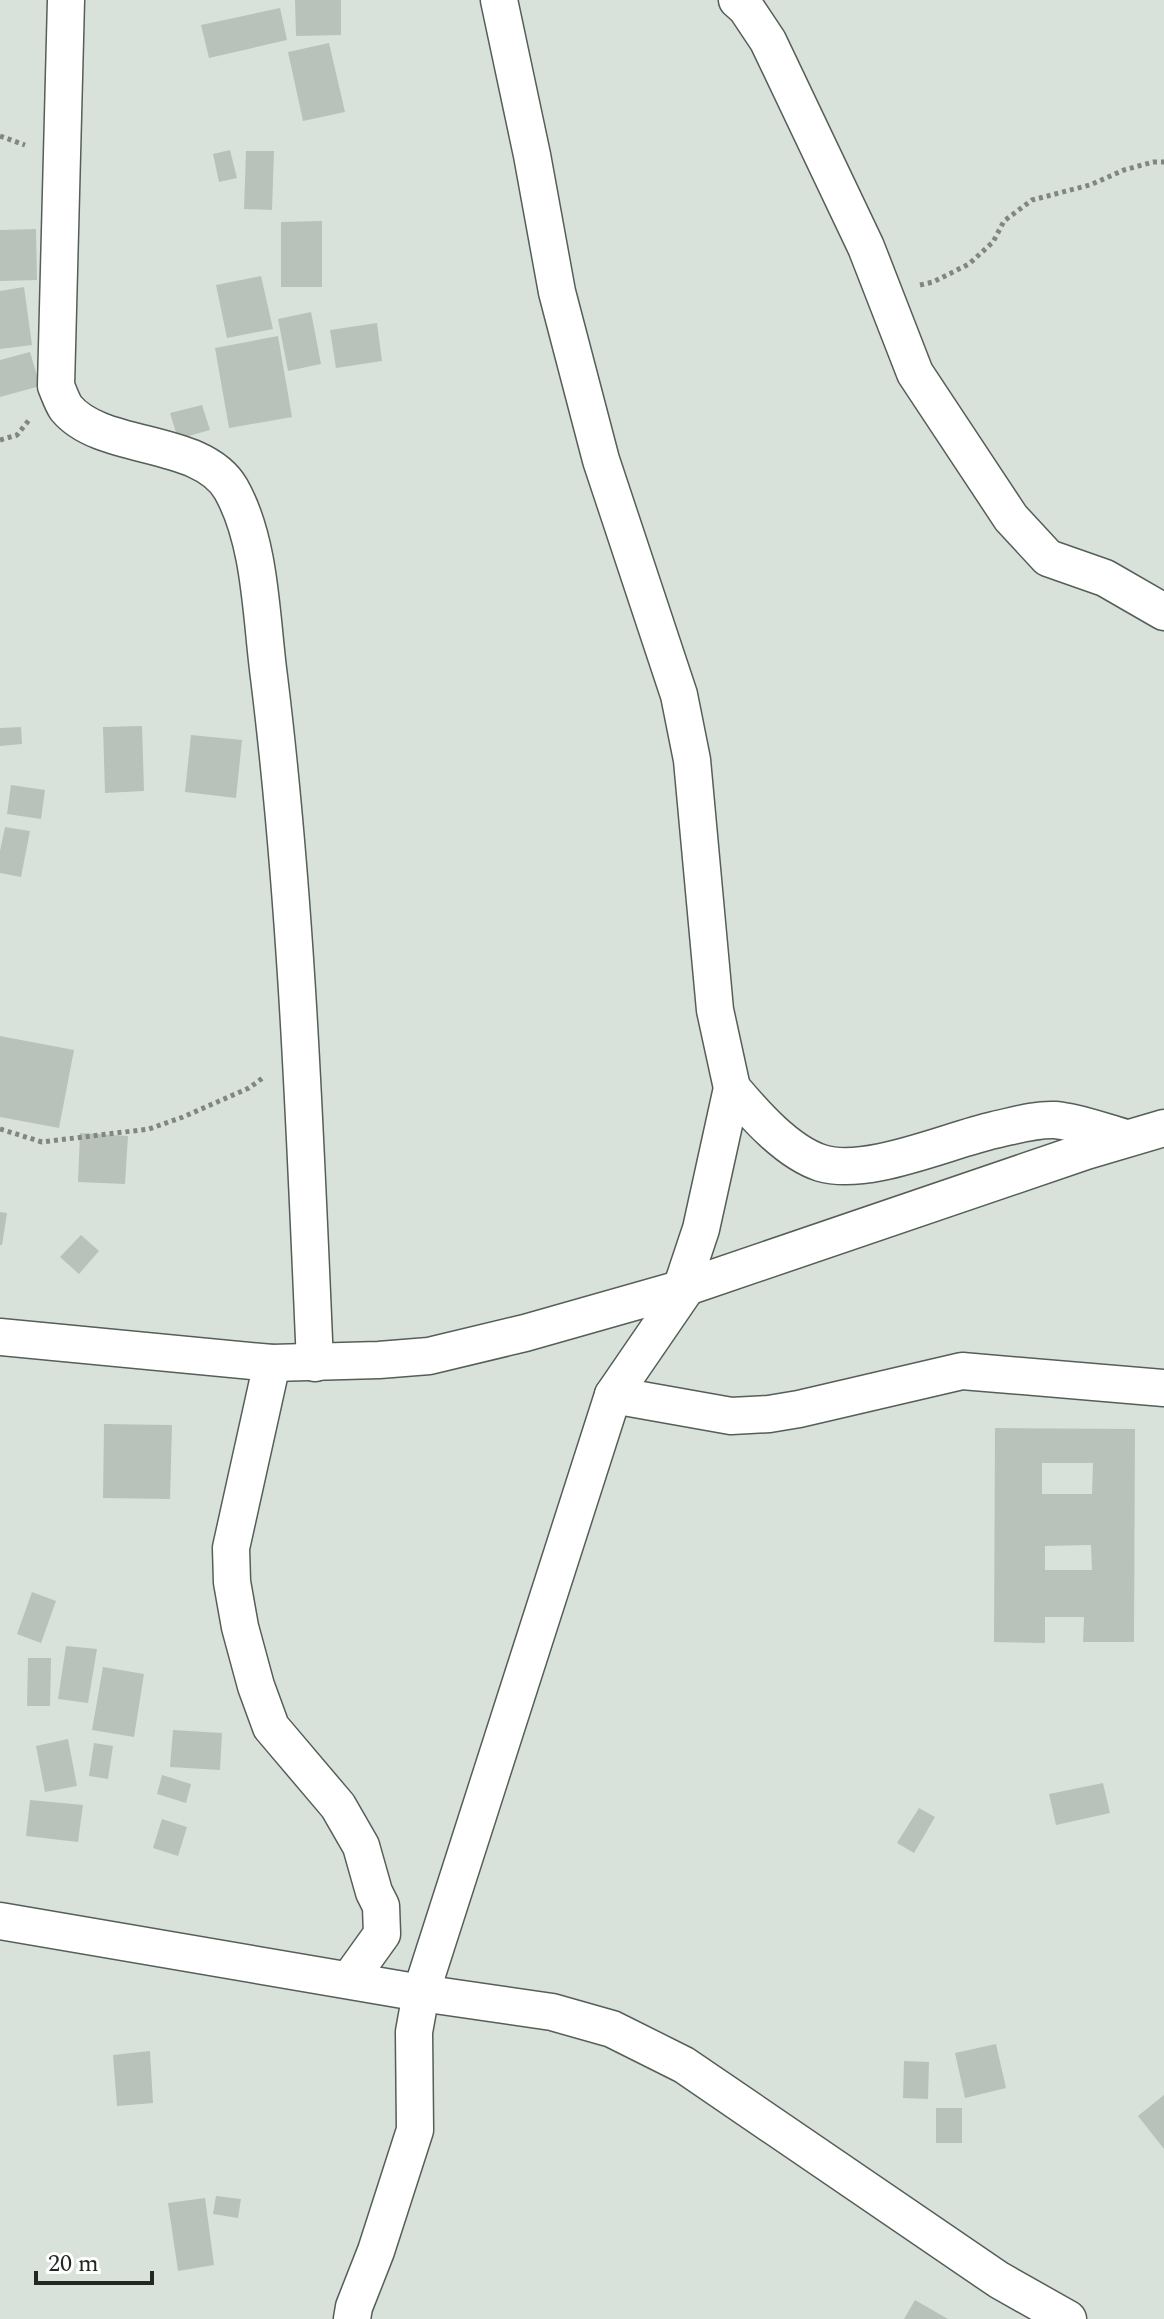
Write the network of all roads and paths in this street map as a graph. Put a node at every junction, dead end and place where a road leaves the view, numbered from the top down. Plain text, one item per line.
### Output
1 (66, 0) edge
2 (499, 0) edge
3 (737, 0) edge
4 (1164, 162) edge
5 (884, 295) junction
6 (1164, 612) edge
7 (299, 1041) junction
8 (732, 1088) junction
9 (1164, 1128) edge
10 (0, 1129) edge
11 (1129, 1138) junction
12 (684, 1288) junction
13 (0, 1337) edge
14 (272, 1363) junction
15 (315, 1363) junction
16 (1164, 1388) edge
17 (613, 1395) junction
18 (0, 1921) edge
19 (349, 1980) junction
20 (421, 1993) junction
21 (352, 2319) edge
22 (1068, 2319) edge

1 - 7 street
2 - 8 street
3 - 5 street
4 - 5 path
5 - 6 street
7 - 10 path
7 - 15 street
8 - 11 street
8 - 12 street
9 - 11 street
11 - 12 street
12 - 15 street
12 - 17 street
13 - 14 street
14 - 15 street
14 - 19 street
16 - 17 street
17 - 20 street
18 - 19 street
19 - 20 street
20 - 21 street
20 - 22 street

